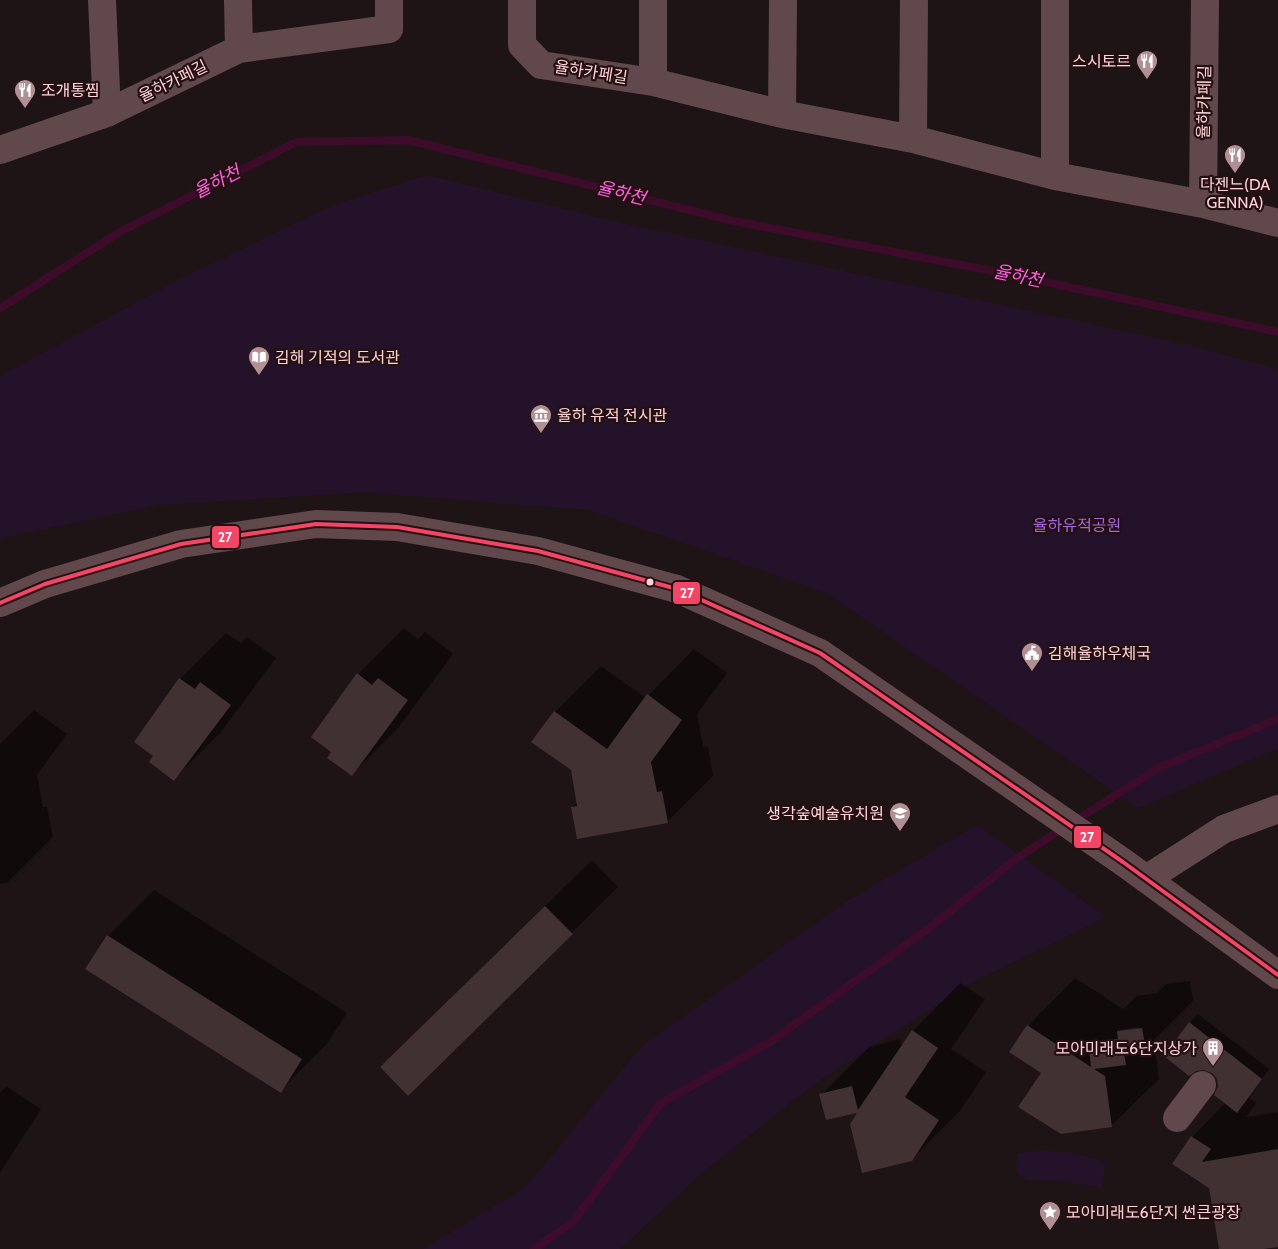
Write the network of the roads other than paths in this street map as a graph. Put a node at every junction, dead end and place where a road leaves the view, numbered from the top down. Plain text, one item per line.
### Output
1 (102, 0) edge
2 (238, 0) edge
3 (389, 0) edge
4 (522, 0) edge
5 (653, 0) edge
6 (783, 0) edge
7 (914, 0) edge
8 (1055, 0) edge
9 (1205, 0) edge
10 (239, 49) junction
11 (653, 82) junction
12 (107, 113) junction
13 (782, 114) junction
14 (913, 140) junction
15 (0, 150) edge
16 (1055, 176) junction
17 (1203, 204) junction
18 (1278, 223) edge
19 (0, 603) edge
20 (1278, 809) edge
21 (1146, 879) junction
22 (1278, 975) edge
23 (1202, 1085) dead end
24 (1177, 1118) dead end

1 - 12 street
2 - 10 street
3 - 10 street, 율하카페길
4 - 11 street, 율하카페길
5 - 11 street, 율하카페길
6 - 13 street
7 - 14 street
8 - 16 street
9 - 17 street, 율하카페길
10 - 12 street, 율하카페길
11 - 13 street, 율하카페길
12 - 15 street, 율하카페길
13 - 14 street, 율하카페길
14 - 16 street, 율하카페길
16 - 17 street, 율하카페길
17 - 18 street, 율하카페길
19 - 21 street
20 - 21 street
21 - 22 street
23 - 24 street

